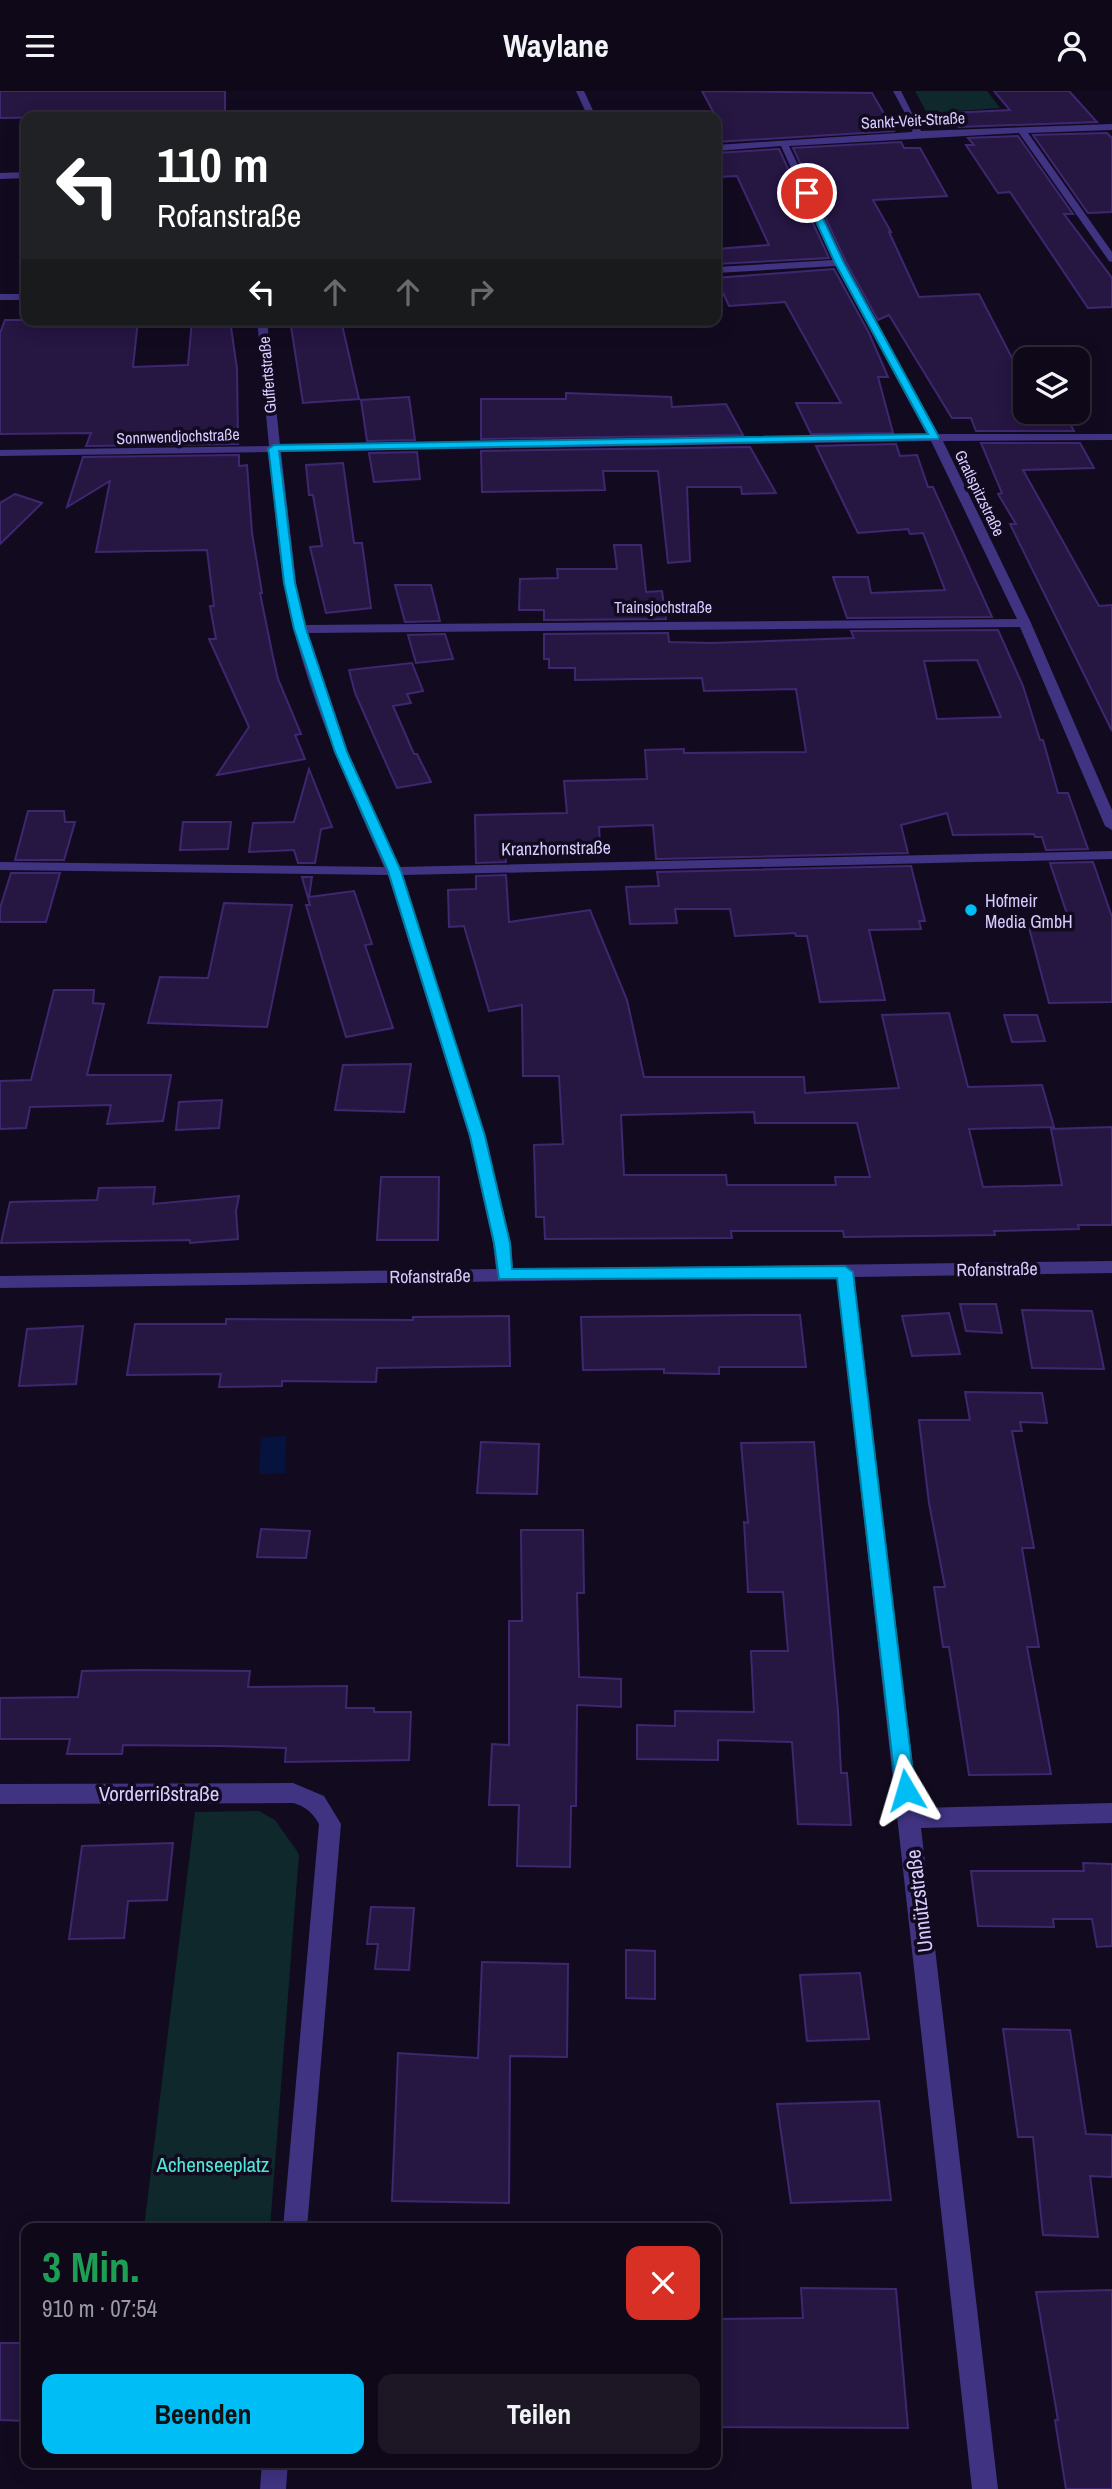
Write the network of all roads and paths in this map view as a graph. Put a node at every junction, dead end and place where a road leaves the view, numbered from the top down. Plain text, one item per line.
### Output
1 (580, 91) edge
2 (897, 91) edge
3 (590, 112) edge
4 (1112, 127) edge
5 (1022, 131) junction
6 (916, 134) junction
7 (785, 144) junction
8 (721, 148) edge
9 (21, 175) edge
10 (0, 176) edge
11 (1112, 259) edge
12 (839, 263) junction
13 (721, 270) edge
14 (21, 296) edge
15 (0, 297) edge
16 (263, 326) edge
17 (934, 437) junction
18 (1112, 437) edge
19 (274, 449) junction
20 (6, 453) edge
21 (0, 464) edge
22 (1026, 623) junction
23 (300, 629) junction
24 (1112, 826) edge
25 (1112, 855) edge
26 (0, 866) edge
27 (394, 871) junction
28 (1112, 1267) edge
29 (845, 1272) junction
30 (505, 1275) junction
31 (0, 1282) edge
32 (0, 1794) edge
33 (1112, 1813) edge
34 (910, 1818) junction
35 (295, 2223) edge
36 (275, 2468) edge
37 (273, 2489) edge
38 (985, 2489) edge

1 - 3 street
2 - 6 street
4 - 5 street, Sankt-Veit-Straße
5 - 6 street, Sankt-Veit-Straße
5 - 11 street
6 - 7 street, Sankt-Veit-Straße
7 - 8 street, Sankt-Veit-Straße
7 - 12 street, Gratlspitzstraße
9 - 10 street
12 - 13 street
12 - 17 street, Gratlspitzstraße
14 - 15 street
16 - 19 street, Guffertstraße
17 - 18 street, Sonnwendjochstraße
17 - 19 street, Sonnwendjochstraße
17 - 22 street, Gratlspitzstraße
19 - 20 street, Sonnwendjochstraße
19 - 23 street, Guffertstraße
20 - 21 street
22 - 23 street, Trainsjochstraße
22 - 24 street, Gratlspitzstraße
23 - 27 street, Guffertstraße
25 - 27 street, Kranzhornstraße
26 - 27 street, Kranzhornstraße
27 - 30 street, Guffertstraße
28 - 29 street, Rofanstraße
29 - 30 street, Rofanstraße
29 - 34 street, Unnützstraße
30 - 31 street, Rofanstraße
32 - 35 street, Vorderrißstraße
33 - 34 street
34 - 38 street, Unnützstraße
36 - 37 street

